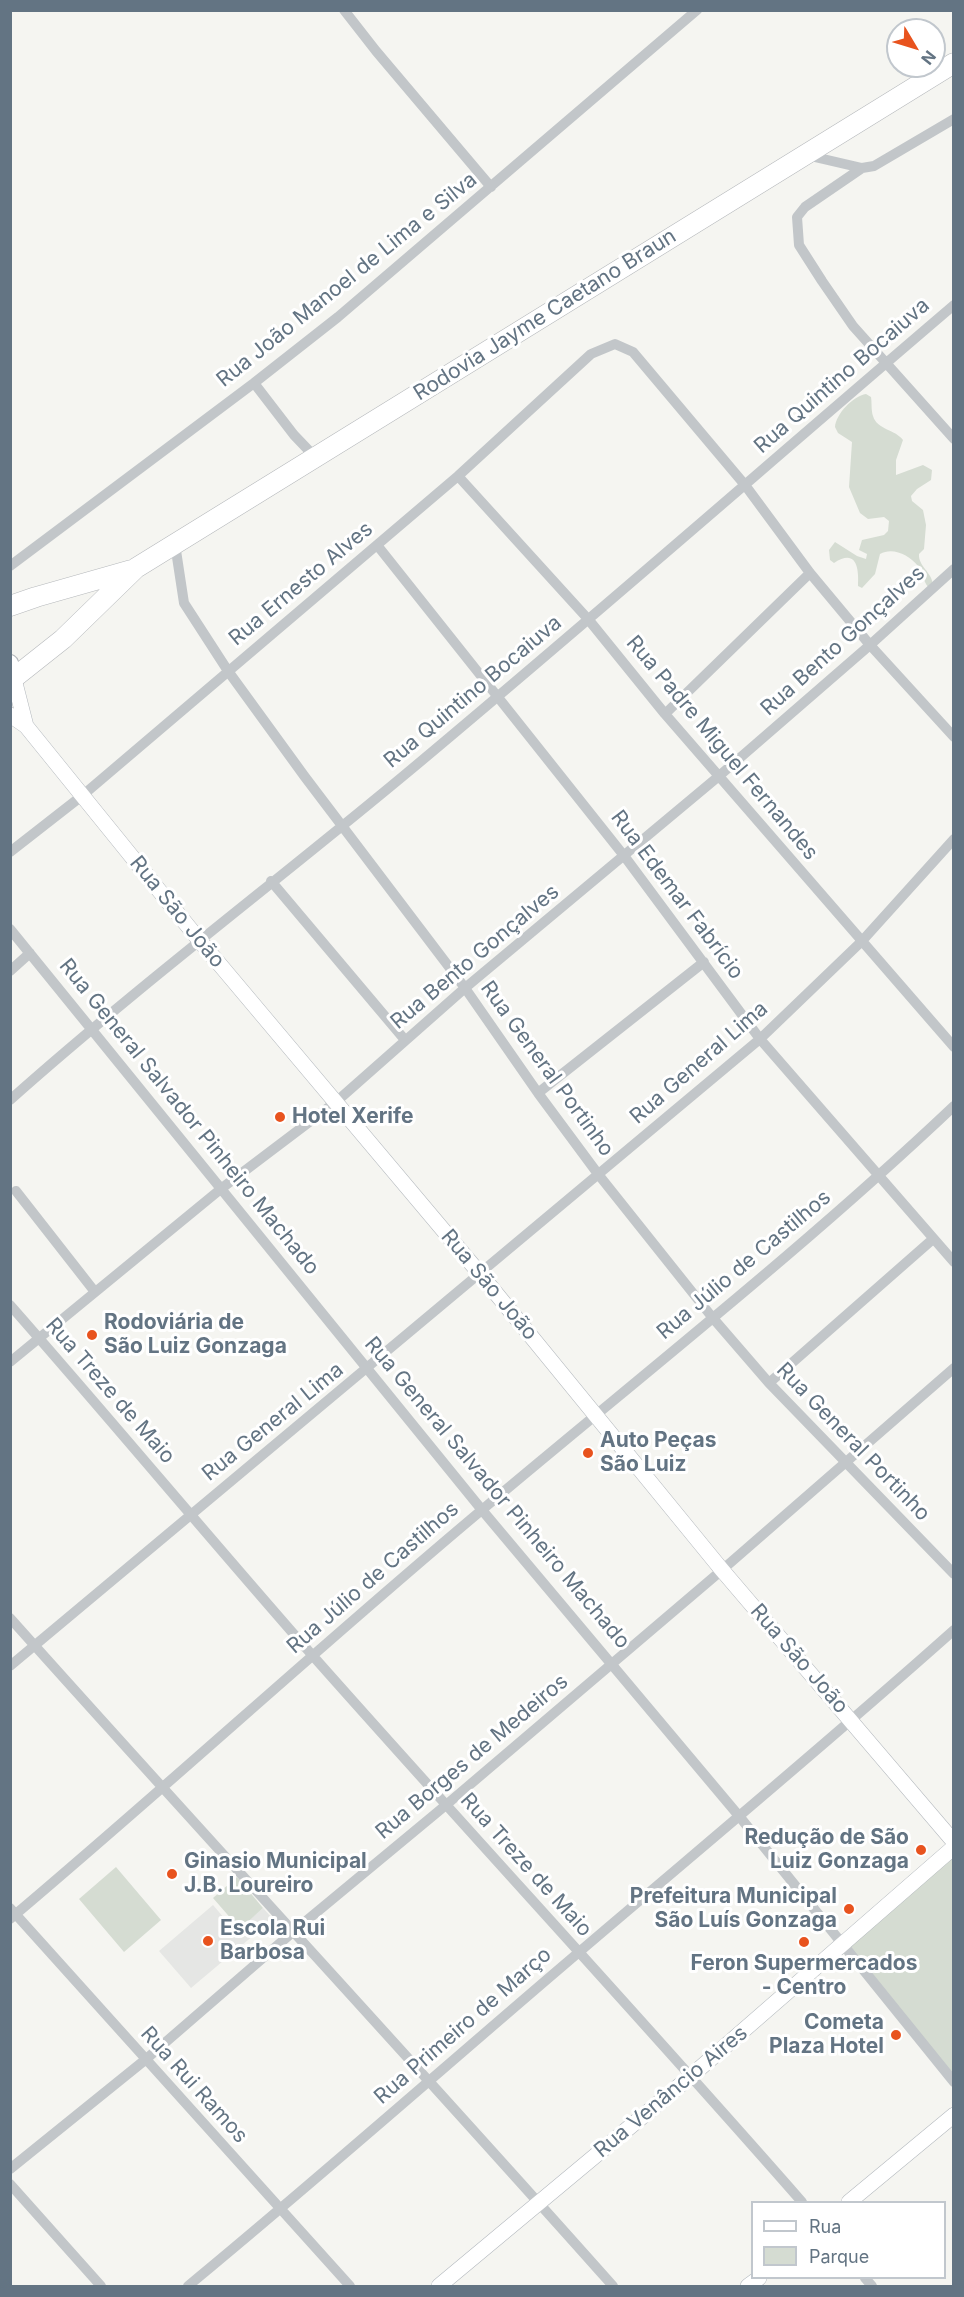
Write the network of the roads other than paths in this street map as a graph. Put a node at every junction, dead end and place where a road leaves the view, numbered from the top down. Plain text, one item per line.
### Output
1 (344, 10) edge
2 (698, 10) edge
3 (954, 63) edge
4 (954, 119) edge
5 (805, 154) junction
6 (862, 168) junction
7 (491, 187) junction
8 (954, 305) edge
9 (887, 362) junction
10 (254, 383) junction
11 (954, 439) edge
12 (315, 457) junction
13 (458, 476) junction
14 (745, 485) junction
15 (175, 544) junction
16 (377, 545) junction
17 (10, 566) edge
18 (136, 568) junction
19 (954, 569) edge
20 (810, 573) junction
21 (10, 606) edge
22 (588, 619) junction
23 (870, 645) junction
24 (228, 671) junction
25 (12, 674) edge
26 (497, 698) junction
27 (665, 714) junction
28 (10, 715) edge
29 (26, 726) junction
30 (954, 737) edge
31 (719, 776) junction
32 (83, 795) junction
33 (343, 826) junction
34 (954, 839) edge
35 (10, 852) edge
36 (625, 857) junction
37 (271, 881) junction
38 (10, 929) edge
39 (200, 941) junction
40 (862, 941) junction
41 (30, 953) junction
42 (704, 962) junction
43 (10, 971) edge
44 (465, 988) junction
45 (92, 1028) junction
46 (760, 1039) junction
47 (405, 1040) junction
48 (954, 1047) edge
49 (538, 1094) junction
50 (10, 1100) edge
51 (337, 1101) junction
52 (954, 1106) edge
53 (598, 1174) junction
54 (879, 1176) junction
55 (222, 1188) junction
56 (16, 1191) dead end
57 (933, 1239) junction
58 (954, 1262) edge
59 (481, 1275) junction
60 (95, 1292) junction
61 (10, 1305) edge
62 (712, 1317) junction
63 (39, 1337) junction
64 (10, 1362) edge
65 (954, 1368) edge
66 (368, 1369) junction
67 (769, 1383) junction
68 (597, 1415) junction
69 (844, 1463) junction
70 (482, 1510) junction
71 (190, 1515) junction
72 (722, 1570) junction
73 (954, 1574) edge
74 (10, 1618) edge
75 (954, 1630) edge
76 (35, 1646) junction
77 (312, 1656) junction
78 (612, 1663) junction
79 (10, 1666) edge
80 (852, 1721) junction
81 (162, 1790) junction
82 (446, 1805) junction
83 (739, 1816) junction
84 (954, 1842) edge
85 (954, 1847) edge
86 (12, 1914) edge
87 (294, 1931) junction
88 (842, 1944) junction
89 (578, 1953) junction
90 (145, 2060) junction
91 (692, 2076) junction
92 (430, 2080) junction
93 (954, 2082) edge
94 (954, 2115) edge
95 (10, 2169) edge
96 (10, 2184) edge
97 (801, 2201) edge
98 (850, 2201) edge
99 (539, 2203) junction
100 (280, 2210) junction
101 (101, 2286) edge
102 (188, 2286) edge
103 (350, 2286) edge
104 (440, 2286) edge
105 (613, 2286) edge

1 - 7 street
2 - 7 street, Rua João Manoel de Lima e Silva
3 - 5 highway, Rodovia Jayme Caetano Braun
4 - 6 street
5 - 6 street
5 - 12 highway, Rodovia Jayme Caetano Braun
6 - 9 street
7 - 10 street, Rua João Manoel de Lima e Silva
8 - 9 street, Rua Quintino Bocaiuva
9 - 11 street
9 - 14 street, Rua Quintino Bocaiuva
10 - 12 street
10 - 17 street, Rua João Manoel de Lima e Silva
12 - 15 highway, Rodovia Jayme Caetano Braun
13 - 14 street, Rua Ernesto Alves
13 - 16 street, Rua Ernesto Alves
13 - 22 street, Rua Padre Miguel Fernandes
14 - 20 street
14 - 22 street, Rua Quintino Bocaiuva
15 - 18 highway, Rodovia Jayme Caetano Braun
15 - 24 street, Rua General Portinho
16 - 24 street, Rua Ernesto Alves
16 - 26 street, Rua Edemar Fabrício
18 - 21 highway, Rodovia Jayme Caetano Braun
18 - 25 highway, Rodovia Jayme Caetano Braun
19 - 23 street, Rua Bento Gonçalves
20 - 23 street
20 - 27 street
22 - 26 street, Rua Quintino Bocaiuva
22 - 27 street, Rua Padre Miguel Fernandes
23 - 30 street
23 - 31 street, Rua Bento Gonçalves
24 - 32 street, Rua Ernesto Alves
24 - 33 street, Rua General Portinho
25 - 29 main road, Rua São João
26 - 33 street, Rua Quintino Bocaiuva
26 - 36 street, Rua Edemar Fabrício
27 - 31 street, Rua Padre Miguel Fernandes
28 - 29 main road, Rua São João
29 - 32 main road, Rua São João
31 - 36 street, Rua Bento Gonçalves
31 - 40 street, Rua Padre Miguel Fernandes
32 - 35 street, Rua Ernesto Alves
32 - 39 main road, Rua São João
33 - 37 street, Rua Quintino Bocaiuva
33 - 44 street, Rua General Portinho
34 - 40 street, Rua General Lima
36 - 42 street, Rua Edemar Fabrício
36 - 44 street, Rua Bento Gonçalves
37 - 39 street, Rua Quintino Bocaiuva
37 - 47 street
38 - 41 street, Rua General Salvador Pinheiro Machado
39 - 45 street, Rua Quintino Bocaiuva
39 - 51 main road, Rua São João
40 - 46 street, Rua General Lima
40 - 48 street, Rua Padre Miguel Fernandes
41 - 43 street
41 - 45 street, Rua General Salvador Pinheiro Machado
42 - 46 street, Rua Edemar Fabrício
42 - 49 street
44 - 47 street, Rua Bento Gonçalves
44 - 49 street, Rua General Portinho
45 - 50 street, Rua Quintino Bocaiuva
45 - 55 street, Rua General Salvador Pinheiro Machado
46 - 53 street, Rua General Lima
46 - 54 street, Rua Edemar Fabrício
47 - 51 street, Rua Bento Gonçalves
49 - 53 street, Rua General Portinho
51 - 55 street, Rua Bento Gonçalves
51 - 59 main road, Rua São João
52 - 54 street, Rua Júlio de Castilhos
53 - 59 street, Rua General Lima
53 - 62 street, Rua General Portinho
54 - 57 street, Rua Edemar Fabrício
54 - 62 street, Rua Júlio de Castilhos
55 - 60 street, Rua Bento Gonçalves
55 - 66 street, Rua General Salvador Pinheiro Machado
56 - 60 street
57 - 58 street, Rua Edemar Fabrício
57 - 67 street
59 - 66 street, Rua General Lima
59 - 68 main road, Rua São João
60 - 63 street, Rua Bento Gonçalves
61 - 63 street, Rua Treze de Maio
62 - 67 street, Rua General Portinho
62 - 68 street, Rua Júlio de Castilhos
63 - 64 street, Rua Bento Gonçalves
63 - 71 street, Rua Treze de Maio
65 - 69 street, Rua Borges de Medeiros
66 - 70 street, Rua General Salvador Pinheiro Machado
66 - 71 street, Rua General Lima
67 - 69 street, Rua General Portinho
68 - 70 street, Rua Júlio de Castilhos
68 - 72 main road, Rua São João
69 - 72 street, Rua Borges de Medeiros
69 - 73 street, Rua General Portinho
70 - 77 street, Rua Júlio de Castilhos
70 - 78 street, Rua General Salvador Pinheiro Machado
71 - 76 street, Rua General Lima
71 - 77 street, Rua Treze de Maio
72 - 78 street, Rua Borges de Medeiros
72 - 80 main road, Rua São João
74 - 76 street
75 - 80 street, Rua Primeiro de Março
76 - 79 street, Rua General Lima
76 - 81 street
77 - 81 street, Rua Júlio de Castilhos
77 - 82 street, Rua Treze de Maio
78 - 82 street, Rua Borges de Medeiros
78 - 83 street, Rua General Salvador Pinheiro Machado
80 - 83 street, Rua Primeiro de Março
80 - 84 main road, Rua São João
81 - 86 street, Rua Júlio de Castilhos
81 - 87 street
82 - 87 street, Rua Borges de Medeiros
82 - 89 street, Rua Treze de Maio
83 - 88 street, Rua General Salvador Pinheiro Machado
83 - 89 street, Rua Primeiro de Março
85 - 88 main road, Rua Venâncio Aires
86 - 90 street, Rua Rui Ramos
87 - 90 street, Rua Borges de Medeiros
87 - 92 street
88 - 91 main road, Rua Venâncio Aires
88 - 93 street, Rua General Salvador Pinheiro Machado
89 - 91 street, Rua Treze de Maio
89 - 92 street, Rua Primeiro de Março
90 - 95 street, Rua Borges de Medeiros
90 - 100 street, Rua Rui Ramos
91 - 97 street, Rua Treze de Maio
91 - 99 main road, Rua Venâncio Aires
92 - 99 street
92 - 100 street, Rua Primeiro de Março
94 - 98 main road
96 - 101 street
99 - 104 main road, Rua Venâncio Aires
99 - 105 street
100 - 102 street, Rua Primeiro de Março
100 - 103 street, Rua Rui Ramos

